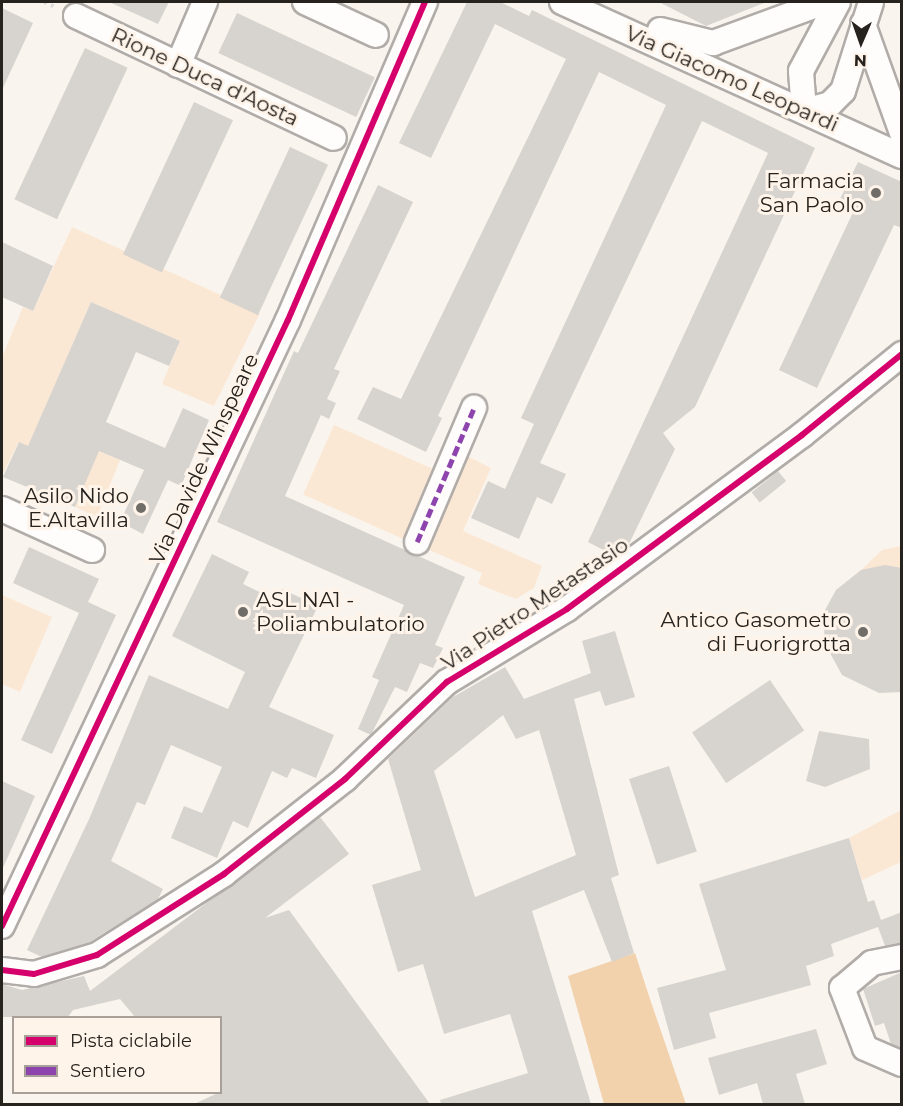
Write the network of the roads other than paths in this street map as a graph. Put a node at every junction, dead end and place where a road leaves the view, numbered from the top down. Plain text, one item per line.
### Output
1 (206, 2) edge
2 (304, 2) edge
3 (425, 2) edge
4 (562, 2) edge
5 (598, 2) edge
6 (825, 2) edge
7 (838, 2) edge
8 (867, 11) edge
9 (76, 16) dead end
10 (376, 35) dead end
11 (178, 65) junction
12 (804, 111) junction
13 (902, 133) edge
14 (334, 138) dead end
15 (902, 156) edge
16 (902, 354) edge
17 (474, 408) dead end
18 (2, 509) edge
19 (417, 542) dead end
20 (92, 550) dead end
21 (2, 926) edge
22 (902, 957) edge
23 (2, 970) edge
24 (902, 1064) edge

1 - 11 street
2 - 10 street
3 - 21 street, Via Davide Winspeare
4 - 12 street, Via Giacomo Leopardi
5 - 6 street, Via Giacomo Leopardi
7 - 12 street
8 - 12 street
8 - 13 street
9 - 11 street, Rione Duca d'Aosta
11 - 14 street, Rione Duca d'Aosta
12 - 15 street, Via Giacomo Leopardi
16 - 23 street, Via Pietro Metastasio
17 - 19 street
18 - 20 street
22 - 24 street

